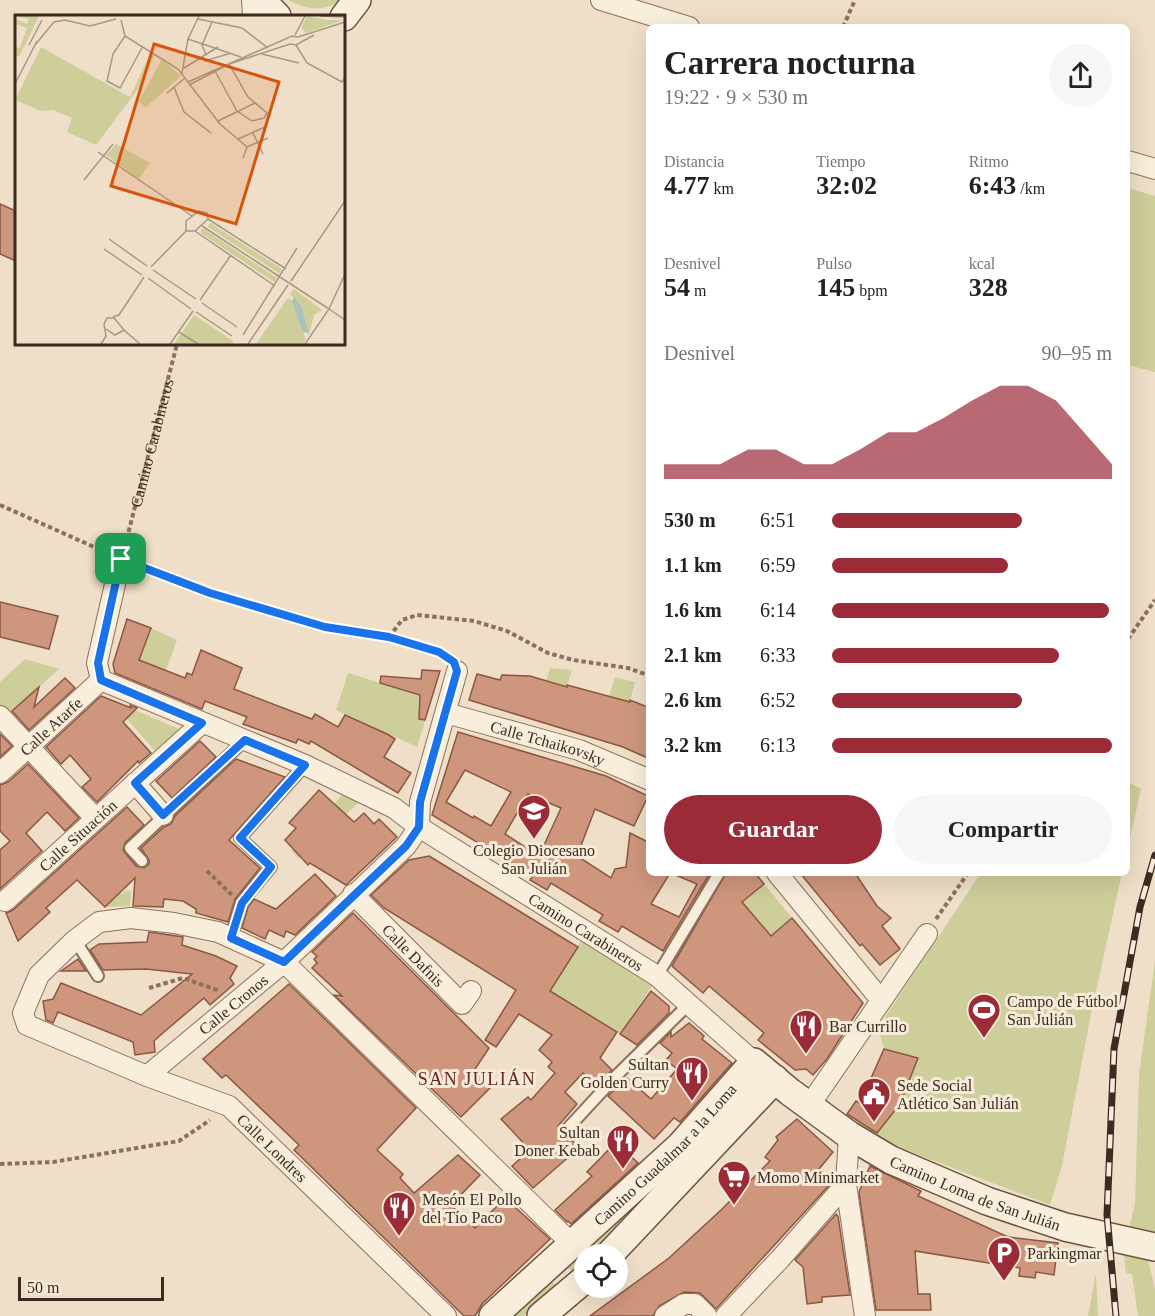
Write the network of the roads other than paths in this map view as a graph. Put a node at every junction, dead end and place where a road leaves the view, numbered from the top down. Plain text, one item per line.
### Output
1 (252, 0) edge
2 (261, 0) edge
3 (357, 0) edge
4 (601, 0) edge
5 (253, 15) edge
6 (276, 15) edge
7 (345, 16) edge
8 (680, 24) edge
9 (1130, 162) edge
10 (1155, 169) edge
11 (116, 580) road end
12 (457, 671) road end
13 (101, 680) junction
14 (446, 712) junction
15 (0, 716) edge
16 (202, 723) junction
17 (245, 740) junction
18 (28, 747) junction
19 (305, 765) junction
20 (0, 773) edge
21 (646, 778) edge
22 (135, 783) junction
23 (163, 815) junction
24 (95, 818) junction
25 (419, 827) junction
26 (142, 861) dead end
27 (717, 876) edge
28 (779, 876) edge
29 (353, 894) junction
30 (5, 901) dead end
31 (927, 934) road end
32 (231, 938) junction
33 (75, 940) junction
34 (284, 962) junction
35 (98, 976) dead end
36 (657, 976) junction
37 (471, 991) dead end
38 (881, 1000) junction
39 (690, 1004) junction
40 (754, 1062) junction
41 (147, 1076) junction
42 (775, 1079) junction
43 (809, 1106) junction
44 (568, 1128) dead end
45 (849, 1135) junction
46 (846, 1184) junction
47 (619, 1244) edge
48 (573, 1245) junction
49 (1155, 1247) edge
50 (574, 1288) edge
51 (446, 1316) edge
52 (493, 1316) edge
53 (541, 1316) edge
54 (665, 1316) edge
55 (707, 1316) edge
56 (726, 1316) edge
57 (865, 1316) edge

1 - 5 street
2 - 6 street
3 - 7 street
4 - 8 street
9 - 10 street
11 - 13 street
12 - 14 street
13 - 16 street, Camino Carabineros
13 - 18 street, Calle Atarfe
14 - 21 street, Calle Tchaikovsky
14 - 25 street
15 - 18 street
16 - 17 street, Camino Carabineros
16 - 22 street, Calle Situación
17 - 19 street, Camino Carabineros
17 - 23 lane
18 - 20 street, Calle Atarfe
18 - 24 street
19 - 25 street, Camino Carabineros
19 - 32 lane
22 - 23 street
22 - 24 street, Calle Situación
23 - 26 lane
24 - 30 street, Calle Situación
25 - 29 street, Calle Cronos
25 - 36 street, Camino Carabineros
27 - 36 lane
28 - 38 street
29 - 34 street, Calle Cronos
29 - 37 street, Calle Dafnis
31 - 38 street
32 - 33 street
32 - 34 street
33 - 35 lane
33 - 41 street, Calle Londres
34 - 41 street, Calle Cronos
34 - 48 street
36 - 39 street, Camino Carabineros
38 - 43 street
39 - 40 street, Camino Carabineros
39 - 44 lane
40 - 42 street, Camino Carabineros
40 - 48 street, Camino Guadalmar a la Loma
41 - 51 street, Calle Londres
42 - 43 street, Camino Carabineros
42 - 47 street, Camino Guadalmar a la Loma
43 - 45 street, Camino Loma de San Julián
45 - 46 street
45 - 49 street, Camino Loma de San Julián
46 - 56 street
46 - 57 street
48 - 52 street, Camino Guadalmar a la Loma
50 - 53 street
54 - 55 street

